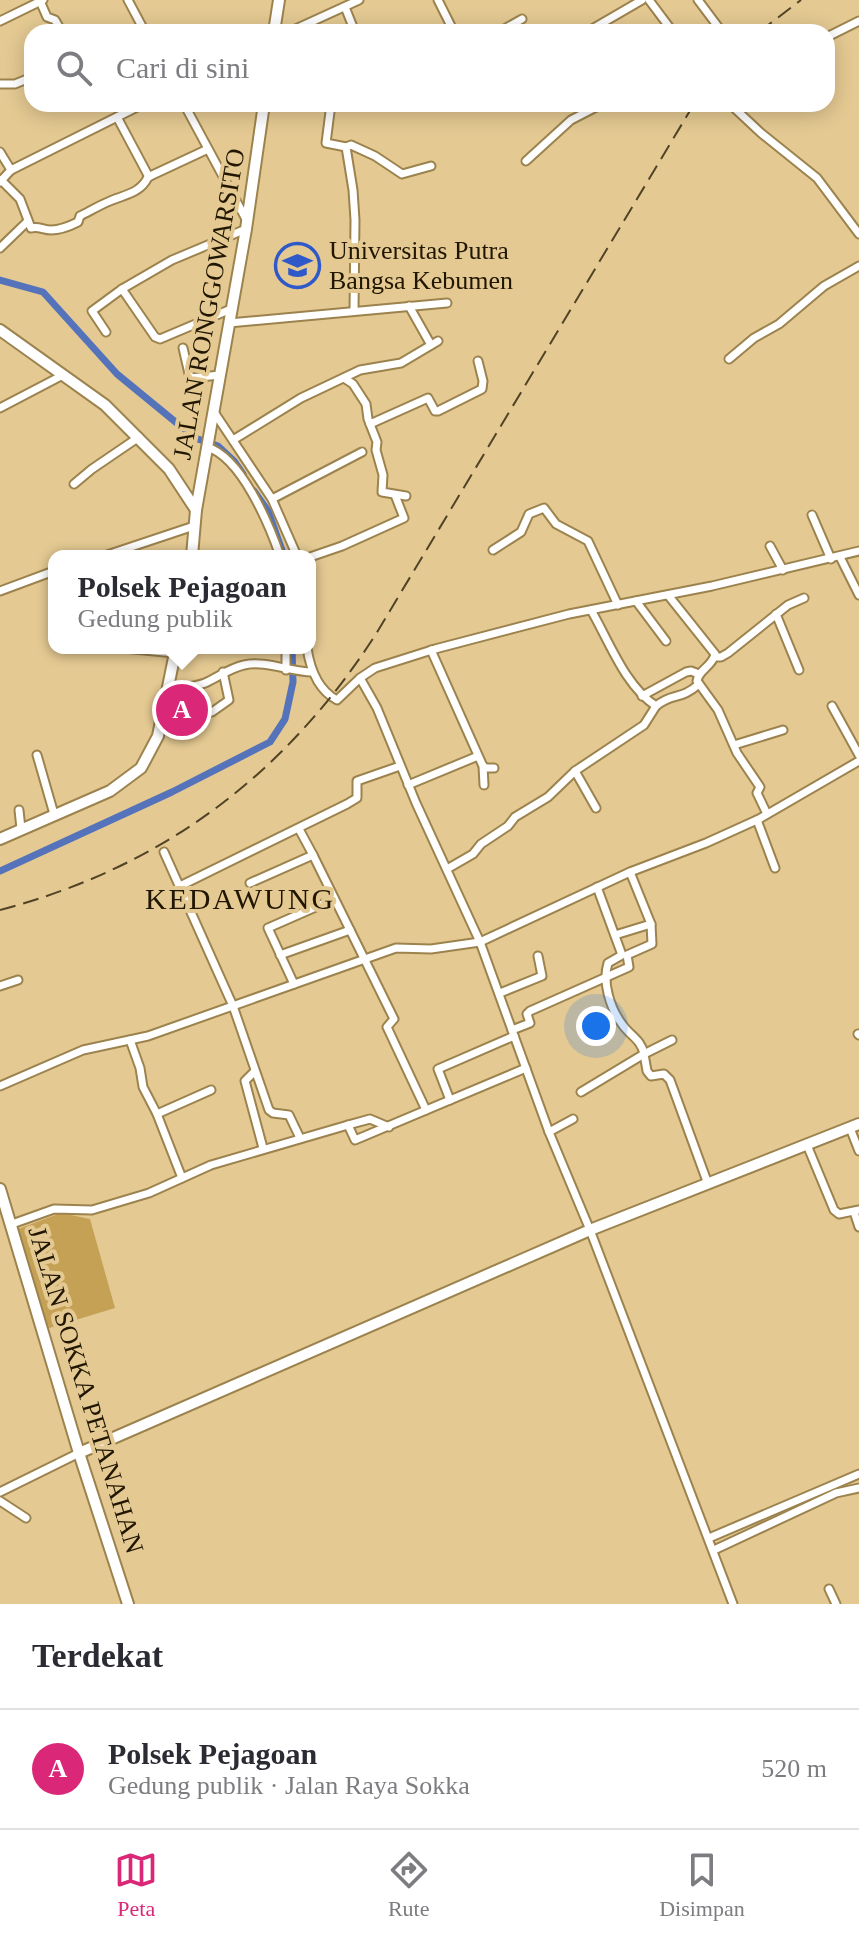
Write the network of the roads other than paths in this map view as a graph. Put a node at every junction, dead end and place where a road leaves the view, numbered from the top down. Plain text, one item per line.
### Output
1 (128, 0) edge
2 (279, 0) edge
3 (359, 0) edge
4 (438, 0) edge
5 (642, 0) edge
6 (649, 0) edge
7 (698, 0) edge
8 (41, 1) edge
9 (29, 3) edge
10 (345, 7) junction
11 (522, 19) dead end
12 (0, 21) edge
13 (859, 21) edge
14 (57, 24) edge
15 (139, 24) edge
16 (275, 24) edge
17 (307, 24) edge
18 (352, 24) edge
19 (450, 24) edge
20 (513, 24) edge
21 (601, 24) edge
22 (667, 24) edge
23 (716, 24) edge
24 (835, 33) edge
25 (24, 81) edge
26 (0, 84) edge
27 (127, 112) edge
28 (188, 112) edge
29 (263, 112) edge
30 (332, 112) edge
31 (586, 112) edge
32 (739, 112) edge
33 (117, 117) junction
34 (346, 147) junction
35 (208, 149) junction
36 (0, 152) edge
37 (526, 161) dead end
38 (431, 166) dead end
39 (11, 170) junction
40 (149, 177) junction
41 (1, 181) edge
42 (28, 221) junction
43 (246, 225) junction
44 (859, 234) edge
45 (0, 248) edge
46 (859, 266) edge
47 (122, 289) junction
48 (447, 303) dead end
49 (409, 306) junction
50 (231, 309) junction
51 (354, 311) junction
52 (229, 323) junction
53 (0, 330) edge
54 (106, 332) dead end
55 (183, 348) dead end
56 (729, 359) dead end
57 (478, 361) dead end
58 (63, 375) junction
59 (220, 375) junction
60 (344, 378) junction
61 (0, 408) edge
62 (214, 412) junction
63 (370, 424) junction
64 (139, 437) junction
65 (233, 440) junction
66 (207, 443) junction
67 (362, 452) dead end
68 (74, 484) dead end
69 (185, 493) junction
70 (200, 494) junction
71 (395, 495) junction
72 (406, 496) dead end
73 (272, 499) junction
74 (196, 510) junction
75 (812, 515) dead end
76 (194, 526) junction
77 (770, 546) dead end
78 (122, 550) edge
79 (192, 550) edge
80 (277, 550) edge
81 (294, 550) edge
82 (493, 550) dead end
83 (859, 551) edge
84 (316, 555) edge
85 (836, 558) junction
86 (783, 570) junction
87 (48, 573) edge
88 (0, 591) edge
89 (668, 595) junction
90 (859, 595) edge
91 (804, 598) dead end
92 (636, 601) junction
93 (618, 605) junction
94 (591, 610) junction
95 (776, 614) junction
96 (666, 641) dead end
97 (431, 650) junction
98 (175, 654) edge
99 (286, 654) edge
100 (308, 654) edge
101 (715, 657) junction
102 (287, 670) junction
103 (799, 670) dead end
104 (223, 672) junction
105 (312, 672) junction
106 (699, 674) junction
107 (360, 678) junction
108 (699, 684) junction
109 (168, 690) junction
110 (642, 696) junction
111 (656, 706) junction
112 (832, 706) dead end
113 (212, 712) dead end
114 (783, 730) dead end
115 (734, 745) junction
116 (37, 755) dead end
117 (478, 756) junction
118 (859, 758) edge
119 (400, 766) junction
120 (483, 766) junction
121 (494, 768) dead end
122 (575, 771) junction
123 (408, 785) junction
124 (484, 785) dead end
125 (596, 808) dead end
126 (19, 810) dead end
127 (54, 814) junction
128 (767, 814) junction
129 (757, 820) junction
130 (21, 829) junction
131 (299, 829) junction
132 (0, 839) edge
133 (164, 852) dead end
134 (313, 855) junction
135 (775, 868) dead end
136 (447, 869) junction
137 (630, 872) junction
138 (250, 883) dead end
139 (180, 886) junction
140 (597, 887) junction
141 (334, 899) junction
142 (651, 924) junction
143 (350, 930) junction
144 (615, 935) junction
145 (480, 942) junction
146 (280, 955) junction
147 (538, 956) dead end
148 (365, 959) junction
149 (604, 979) junction
150 (18, 980) dead end
151 (294, 984) junction
152 (0, 986) edge
153 (500, 993) junction
154 (233, 1006) junction
155 (513, 1033) junction
156 (130, 1040) junction
157 (672, 1040) dead end
158 (644, 1054) junction
159 (526, 1068) junction
160 (255, 1071) junction
161 (0, 1086) edge
162 (211, 1090) dead end
163 (581, 1092) dead end
164 (450, 1100) junction
165 (426, 1110) junction
166 (157, 1114) junction
167 (573, 1119) dead end
168 (348, 1125) junction
169 (855, 1126) edge
170 (389, 1127) junction
171 (549, 1132) junction
172 (300, 1138) junction
173 (807, 1145) junction
174 (263, 1148) junction
175 (859, 1151) edge
176 (182, 1178) junction
177 (708, 1184) junction
178 (0, 1189) edge
179 (856, 1211) edge
180 (12, 1224) junction
181 (859, 1227) edge
182 (590, 1230) junction
183 (79, 1453) junction
184 (859, 1474) edge
185 (859, 1488) edge
186 (0, 1492) edge
187 (0, 1501) edge
188 (26, 1518) dead end
189 (711, 1544) junction
190 (829, 1589) dead end
191 (127, 1604) edge
192 (733, 1604) edge
193 (836, 1604) edge

1 - 15 street
2 - 16 street
3 - 10 street
4 - 19 street
5 - 21 street
6 - 22 street
7 - 23 street
8 - 9 street
8 - 14 street
9 - 12 street
10 - 17 street
10 - 18 street
11 - 20 street
13 - 24 street
25 - 26 street
27 - 33 street
28 - 35 street
29 - 43 street, JALAN RONGGOWARSITO
30 - 34 street
31 - 37 street
32 - 44 street
33 - 39 street
33 - 40 street
34 - 38 street
34 - 51 street
35 - 40 street
35 - 43 street
36 - 39 street
39 - 41 street
40 - 42 street
41 - 42 street
42 - 45 street
43 - 47 street
43 - 50 street, JALAN RONGGOWARSITO
46 - 56 street
47 - 50 street
47 - 54 street
48 - 49 street
49 - 51 street
49 - 60 street
50 - 52 street, JALAN RONGGOWARSITO
51 - 52 street
52 - 59 street, JALAN RONGGOWARSITO
53 - 58 street
55 - 59 street
57 - 63 street
58 - 61 street
58 - 64 street
59 - 62 street, JALAN RONGGOWARSITO
60 - 63 street
60 - 65 street
62 - 65 street
62 - 66 street, JALAN RONGGOWARSITO
63 - 71 street
64 - 68 street
64 - 69 street
65 - 73 street
66 - 70 street, JALAN RONGGOWARSITO
66 - 80 street
67 - 73 street
69 - 70 street
69 - 74 street
70 - 74 street, JALAN RONGGOWARSITO
71 - 72 street
71 - 84 street
73 - 81 street
74 - 76 street, JALAN RONGGOWARSITO
75 - 85 street
76 - 78 street
76 - 79 street, JALAN RONGGOWARSITO
77 - 86 street
82 - 93 street
83 - 85 street
85 - 86 street
85 - 90 street
86 - 89 street
87 - 88 street
89 - 92 street
89 - 101 street
91 - 95 street
92 - 93 street
92 - 96 street
93 - 94 street
94 - 97 street
94 - 110 street
95 - 101 street
95 - 103 street
97 - 107 street
97 - 117 street
98 - 109 street
99 - 102 street
100 - 105 street
101 - 106 street
102 - 104 street
102 - 105 street
104 - 109 street
104 - 113 street
105 - 107 street
106 - 108 street
106 - 110 street
107 - 119 street
108 - 111 street
108 - 115 street
109 - 127 street
110 - 111 street
111 - 122 street
112 - 118 street
114 - 115 street
115 - 128 street
116 - 127 street
117 - 120 street
117 - 123 street
118 - 128 street
119 - 123 street
119 - 131 street
120 - 121 street
120 - 124 street
122 - 125 street
122 - 136 street
123 - 136 street
126 - 130 street
127 - 130 street
128 - 129 street
129 - 135 street
129 - 137 street
130 - 132 street
131 - 134 street
131 - 139 street
133 - 139 street
134 - 138 street
134 - 141 street
136 - 145 street
137 - 140 street
137 - 142 street
139 - 154 street
140 - 144 street
140 - 145 street
141 - 143 street
141 - 146 street
142 - 144 street
142 - 149 street
143 - 146 street
143 - 148 street
144 - 149 street
145 - 148 street
145 - 153 street
146 - 151 street
147 - 153 street
148 - 151 street
148 - 165 street
149 - 155 street
149 - 158 street
150 - 152 street
151 - 154 street
153 - 155 street
154 - 156 street
154 - 160 street
155 - 159 street
155 - 164 street
156 - 161 street
156 - 166 street
157 - 158 street
158 - 163 street
158 - 177 street
159 - 164 street
159 - 171 street
160 - 172 street
160 - 174 street
162 - 166 street
164 - 165 street
165 - 170 street
166 - 176 street
167 - 171 street
168 - 170 street
168 - 170 street
168 - 172 street
169 - 173 street
169 - 175 street
171 - 182 street
172 - 174 street
173 - 177 street
173 - 179 street
174 - 176 street
176 - 180 street
177 - 182 street
178 - 180 street, JALAN SOKKA PETANAHAN
179 - 181 street
180 - 183 street, JALAN SOKKA PETANAHAN
182 - 183 street
182 - 189 street
183 - 186 street
183 - 191 street, JALAN SOKKA PETANAHAN
184 - 189 street
185 - 189 street
187 - 188 street
189 - 192 street
190 - 193 street

